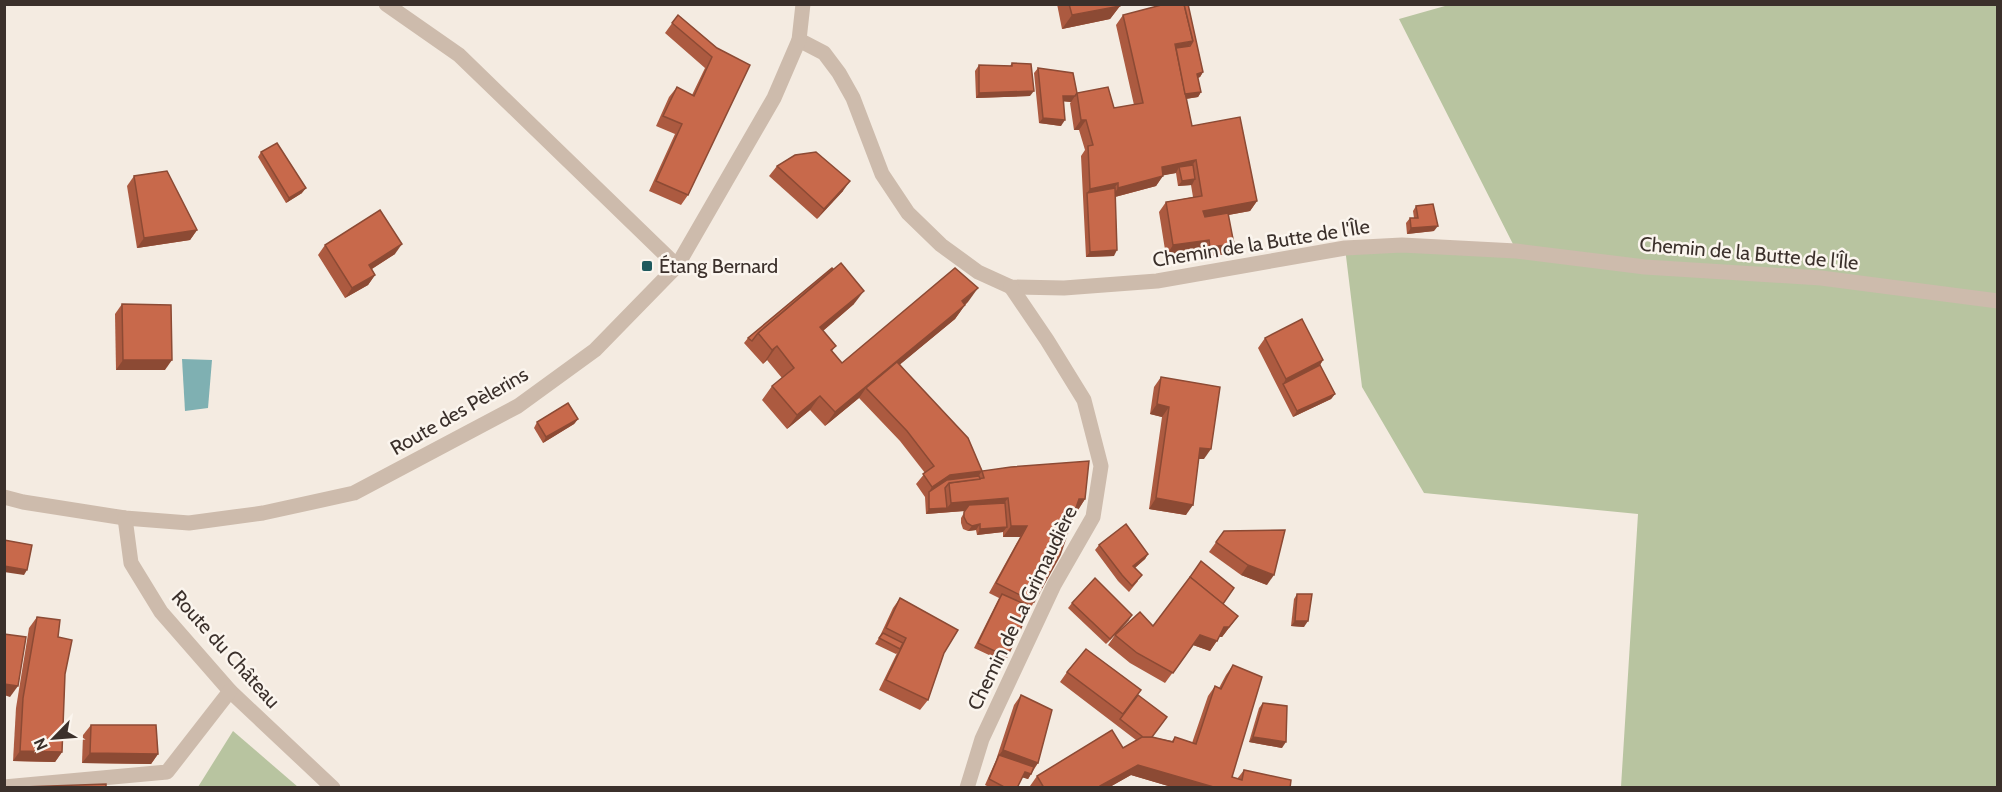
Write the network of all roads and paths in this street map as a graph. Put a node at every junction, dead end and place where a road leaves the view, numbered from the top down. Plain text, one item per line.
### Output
1 (386, 4) edge
2 (802, 4) edge
3 (799, 40) junction
4 (677, 266) junction
5 (1011, 287) junction
6 (1998, 301) edge
7 (4, 497) edge
8 (125, 518) junction
9 (230, 691) junction
10 (4, 787) edge
11 (333, 788) edge
12 (967, 788) edge

1 - 4 street
2 - 3 street, Route des Pèlerins
3 - 4 street, Route des Pèlerins
3 - 5 street, Chemin de la Butte de l'Île
4 - 8 street, Route des Pèlerins
5 - 6 street, Chemin de la Butte de l'Île
5 - 12 street, Chemin de La Grimaudière
7 - 8 street, Route des Pèlerins
8 - 9 street, Route du Château
9 - 10 street
9 - 11 street, Route du Château

